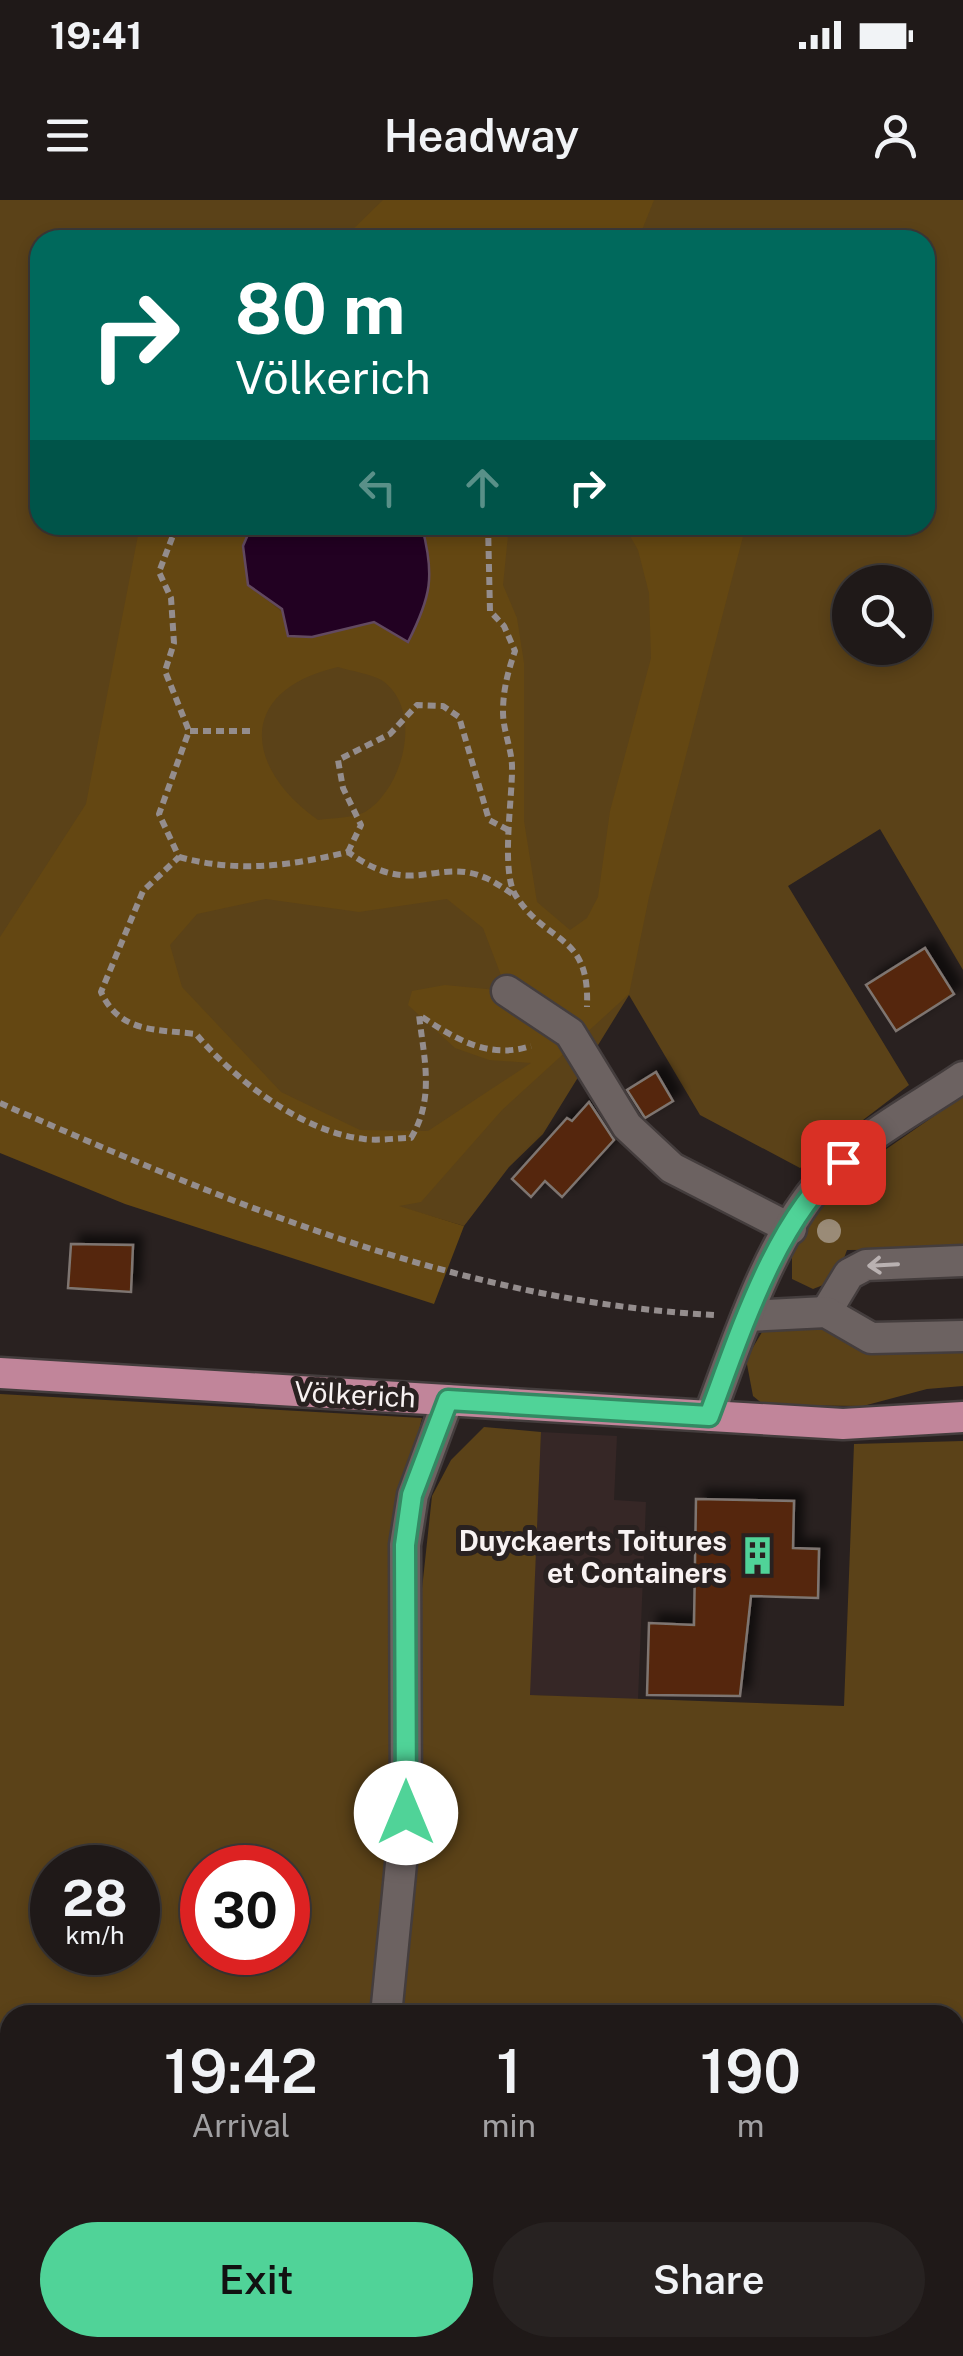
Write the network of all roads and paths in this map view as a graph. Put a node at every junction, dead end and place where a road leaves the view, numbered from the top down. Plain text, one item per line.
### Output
1 (172, 535) edge
2 (488, 535) edge
3 (189, 731) junction
4 (250, 731) dead end
5 (512, 832) junction
6 (348, 852) junction
7 (178, 858) junction
8 (515, 895) junction
9 (507, 991) dead end
10 (570, 1034) junction
11 (963, 1078) edge
12 (0, 1102) edge
13 (790, 1229) junction
14 (963, 1261) edge
15 (826, 1312) junction
16 (747, 1316) junction
17 (963, 1336) edge
18 (0, 1373) edge
19 (448, 1400) junction
20 (709, 1416) junction
21 (963, 1418) edge
22 (387, 2005) edge

1 - 3 path
2 - 5 path
3 - 4 path
3 - 7 path
5 - 6 path
5 - 8 path
6 - 7 path
6 - 8 path
7 - 10 path
8 - 10 path
9 - 10 street
10 - 13 street
11 - 13 street
12 - 16 path
13 - 16 street
14 -> 15 street
15 - 16 street
15 - 17 street
16 - 20 street
18 - 19 main road, Völkerich
19 - 20 main road, Völkerich
19 - 22 street
20 - 21 main road, Völkerich

